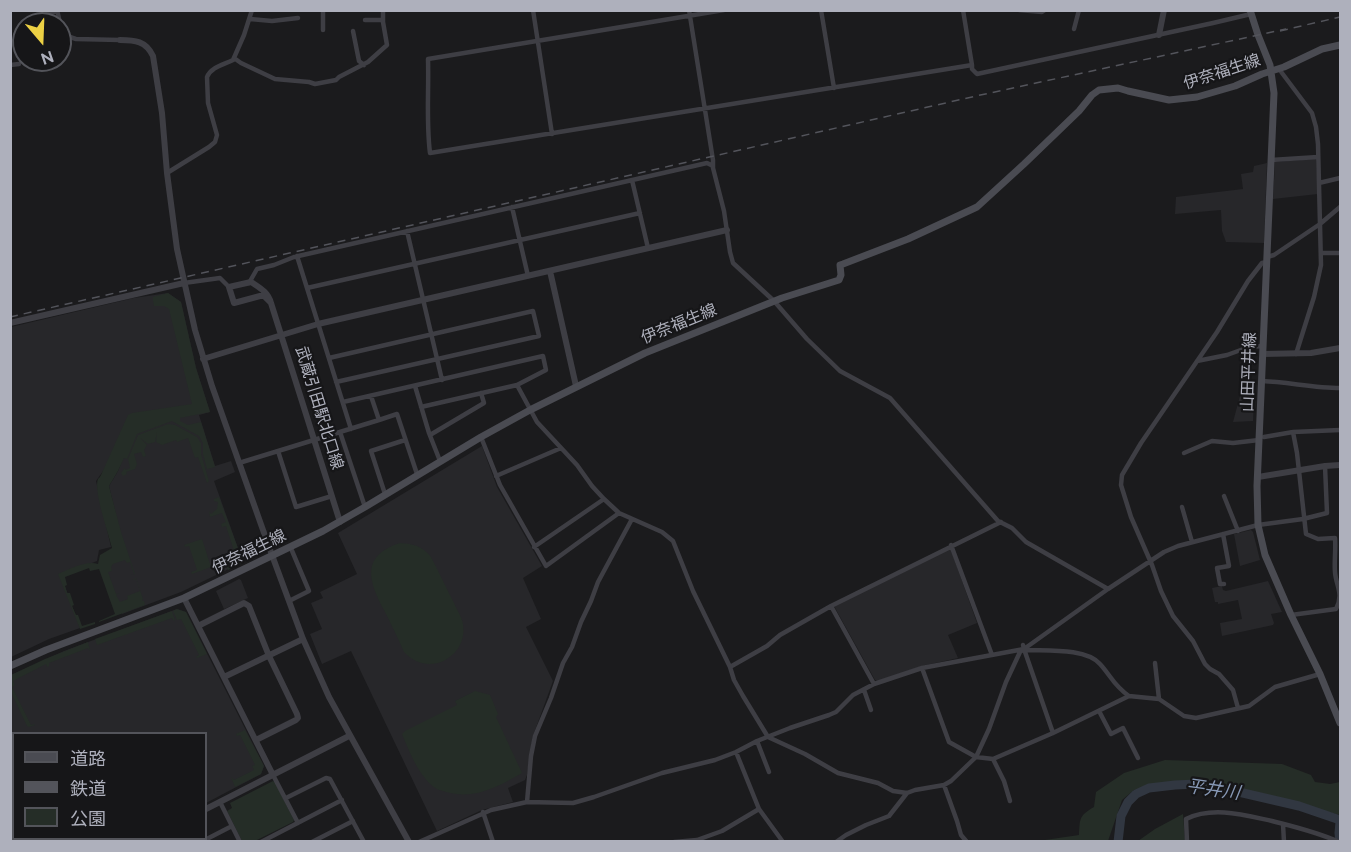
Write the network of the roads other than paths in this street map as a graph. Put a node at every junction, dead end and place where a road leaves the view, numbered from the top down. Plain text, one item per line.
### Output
1 (252, 10) edge
2 (322, 10) edge
3 (383, 10) edge
4 (533, 10) edge
5 (724, 10) edge
6 (821, 10) edge
7 (963, 10) edge
8 (1019, 10) edge
9 (1045, 10) edge
10 (1079, 10) edge
11 (1164, 10) edge
12 (57, 11) edge
13 (1250, 12) edge
14 (689, 13) edge
15 (298, 18) dead end
16 (250, 19) junction
17 (365, 20) dead end
18 (383, 20) junction
19 (1074, 29) dead end
20 (323, 30) dead end
21 (353, 31) dead end
22 (1160, 35) junction
23 (120, 40) joint
24 (538, 40) junction
25 (1341, 45) edge
26 (234, 58) junction
27 (364, 64) junction
28 (972, 66) junction
29 (1275, 70) junction
30 (834, 88) junction
31 (705, 109) junction
32 (552, 134) junction
33 (1318, 157) junction
34 (1271, 160) junction
35 (712, 166) junction
36 (167, 172) junction
37 (1341, 178) edge
38 (632, 180) junction
39 (1319, 183) junction
40 (512, 207) junction
41 (1341, 207) edge
42 (640, 213) junction
43 (1320, 224) junction
44 (727, 230) junction
45 (407, 231) junction
46 (519, 240) junction
47 (648, 248) junction
48 (1321, 253) junction
49 (1341, 253) edge
50 (297, 256) junction
51 (1267, 259) junction
52 (415, 264) junction
53 (550, 270) junction
54 (528, 276) junction
55 (184, 283) junction
56 (249, 283) junction
57 (229, 287) junction
58 (307, 288) junction
59 (423, 300) junction
60 (774, 301) junction
61 (272, 303) junction
62 (10, 323) edge
63 (318, 324) junction
64 (431, 334) junction
65 (282, 335) junction
66 (1263, 346) junction
67 (1341, 348) edge
68 (1263, 354) junction
69 (1296, 354) junction
70 (329, 358) junction
71 (203, 359) junction
72 (437, 359) junction
73 (1197, 361) junction
74 (442, 380) junction
75 (1262, 381) junction
76 (336, 382) junction
77 (517, 385) junction
78 (415, 386) junction
79 (576, 386) junction
80 (1341, 388) edge
81 (481, 393) junction
82 (371, 396) junction
83 (343, 402) junction
84 (421, 407) junction
85 (530, 410) junction
86 (379, 420) junction
87 (351, 429) junction
88 (1341, 430) edge
89 (340, 432) junction
90 (1293, 432) junction
91 (430, 435) junction
92 (480, 437) junction
93 (1261, 439) junction
94 (314, 440) junction
95 (405, 440) junction
96 (561, 448) junction
97 (278, 451) junction
98 (1184, 453) dead end
99 (440, 461) junction
100 (239, 463) junction
101 (1341, 465) edge
102 (1325, 466) junction
103 (1299, 470) junction
104 (417, 474) junction
105 (496, 476) junction
106 (1258, 477) junction
107 (385, 494) junction
108 (332, 496) junction
109 (1224, 496) dead end
110 (604, 499) junction
111 (365, 507) junction
112 (1182, 507) dead end
113 (619, 513) junction
114 (632, 519) junction
115 (1304, 519) junction
116 (340, 522) junction
117 (1000, 522) junction
118 (1258, 525) junction
119 (1238, 531) junction
120 (1223, 534) junction
121 (1192, 542) junction
122 (951, 545) junction
123 (290, 546) junction
124 (534, 547) junction
125 (272, 555) junction
126 (1150, 561) junction
127 (1224, 584) dead end
128 (1108, 589) junction
129 (184, 598) junction
130 (289, 601) junction
131 (831, 606) junction
132 (1291, 615) junction
133 (198, 626) junction
134 (303, 639) junction
135 (1023, 647) junction
136 (992, 655) junction
137 (269, 656) junction
138 (1155, 663) dead end
139 (10, 666) edge
140 (730, 667) junction
141 (922, 668) junction
142 (1320, 674) junction
143 (224, 677) junction
144 (874, 684) junction
145 (864, 690) junction
146 (1129, 696) junction
147 (1159, 699) junction
148 (1239, 708) junction
149 (871, 710) dead end
150 (1099, 711) junction
151 (1341, 723) edge
152 (1053, 733) junction
153 (349, 736) junction
154 (768, 737) junction
155 (256, 740) junction
156 (758, 741) junction
157 (736, 752) junction
158 (976, 757) junction
159 (1138, 758) dead end
160 (993, 759) junction
161 (769, 772) dead end
162 (273, 775) junction
163 (944, 785) junction
164 (907, 793) junction
165 (286, 798) junction
166 (342, 800) junction
167 (1010, 801) dead end
168 (220, 802) junction
169 (527, 802) junction
170 (207, 808) edge
171 (759, 809) junction
172 (483, 812) junction
173 (353, 821) junction
174 (298, 823) junction
175 (1283, 824) junction
176 (232, 826) junction
177 (207, 839) edge
178 (273, 839) edge
179 (364, 841) edge
180 (240, 842) edge
181 (261, 842) edge
182 (312, 842) edge
183 (409, 842) edge
184 (419, 842) edge
185 (493, 842) edge
186 (674, 842) edge
187 (783, 842) edge
188 (836, 842) edge
189 (968, 842) edge
190 (1187, 842) edge
191 (1284, 842) edge
192 (1339, 842) edge

1 - 16 street
2 - 20 street
3 - 18 street
4 - 24 street
5 - 14 street
6 - 30 street
7 - 28 street
8 - 9 street
10 - 19 street
11 - 22 street
12 - 23 street
13 - 22 street
13 - 29 main road, 山田平井線
14 - 24 street
14 - 31 street
15 - 16 street
16 - 26 street
17 - 18 street
18 - 27 street
21 - 27 street
22 - 28 street
23 - 36 street
24 - 32 street
24 - 32 street
25 - 29 main road, 伊奈福生線
26 - 27 street
26 - 36 street
28 - 30 street
29 - 33 street
29 - 34 main road, 山田平井線
29 - 60 main road, 伊奈福生線
30 - 31 street
31 - 32 street
31 - 35 street
33 - 34 street
33 - 39 street
34 - 51 main road, 山田平井線
35 - 38 street
35 - 44 street
36 - 55 street
37 - 39 street
38 - 40 street
38 - 42 street
39 - 43 street
40 - 45 street
40 - 46 street
41 - 43 street
42 - 46 street
42 - 47 street
43 - 48 street
43 - 51 street
44 - 47 street
44 - 60 street
45 - 50 street
45 - 52 street
46 - 52 street
46 - 54 street
47 - 53 street
48 - 49 street
48 - 69 street
50 - 56 street
50 - 58 street
51 - 66 main road, 山田平井線
51 - 73 street
52 - 58 street
52 - 59 street
53 - 54 street
53 - 79 street
54 - 59 street
55 - 57 street
55 - 62 street
55 - 71 street
56 - 57 street
56 - 61 street
57 - 61 street
58 - 63 street
59 - 63 street
59 - 64 street
60 - 79 main road, 伊奈福生線
60 - 117 street
61 - 65 street, 武蔵引田駅北口線
63 - 65 street
63 - 70 street
64 - 70 street
64 - 72 street
64 - 72 street
65 - 71 street
65 - 94 street, 武蔵引田駅北口線
66 - 68 main road, 山田平井線
66 - 73 street
67 - 69 street
68 - 69 street
68 - 75 main road, 山田平井線
70 - 76 street
71 - 100 street
72 - 74 street
72 - 76 street
73 - 126 street
74 - 77 street
74 - 78 street
75 - 80 street
75 - 93 main road, 山田平井線
76 - 83 street
77 - 81 street
77 - 85 street
78 - 82 street
78 - 84 street
79 - 85 main road, 伊奈福生線
81 - 84 street
81 - 91 street
82 - 83 street
82 - 86 street
83 - 87 street
84 - 91 street
85 - 92 main road, 伊奈福生線
85 - 96 street
86 - 87 street
86 - 95 street
87 - 89 street
88 - 90 street
89 - 94 street
89 - 111 street
90 - 93 street
90 - 103 street
91 - 99 street
92 - 99 main road, 伊奈福生線
92 - 105 street
93 - 98 street
93 - 106 main road, 山田平井線
94 - 97 street
94 - 108 street, 武蔵引田駅北口線
95 - 104 street
95 - 107 street
96 - 105 street
96 - 110 street
97 - 100 street
97 - 108 street
99 - 104 main road, 伊奈福生線
100 - 125 street
101 - 102 street
102 - 103 street
102 - 115 street
103 - 106 street
103 - 115 street
104 - 107 main road, 伊奈福生線
105 - 124 street
106 - 118 main road, 山田平井線
107 - 111 main road, 伊奈福生線
108 - 116 street, 武蔵引田駅北口線
109 - 119 street
110 - 113 street
110 - 124 street
111 - 116 main road, 伊奈福生線
112 - 121 street
113 - 114 street
113 - 124 street
114 - 140 street
114 - 169 street
115 - 118 street
115 - 132 street
116 - 123 main road, 伊奈福生線
117 - 122 street
117 - 128 street
118 - 119 street
118 - 132 main road, 山田平井線
119 - 120 street
120 - 121 street
120 - 127 street
121 - 126 street
122 - 131 street
122 - 136 street
123 - 125 main road, 伊奈福生線
123 - 130 street
125 - 129 main road, 伊奈福生線
125 - 130 street
126 - 128 street
126 - 148 street
128 - 135 street
129 - 133 street
129 - 139 main road, 伊奈福生線
130 - 134 street
131 - 140 street
131 - 144 street
132 - 142 main road, 山田平井線
133 - 137 street
133 - 143 street
134 - 137 street
134 - 153 street
135 - 136 street
135 - 146 street
135 - 152 street
135 - 158 street
136 - 141 street
137 - 143 street
137 - 155 street
138 - 147 street
140 - 154 street
141 - 144 street
141 - 158 street
142 - 148 street
142 - 151 main road, 山田平井線
143 - 155 street
144 - 145 street
145 - 149 street
145 - 154 street
146 - 147 street
146 - 150 street
147 - 148 street
150 - 152 street
150 - 159 street
152 - 160 street
153 - 162 street
153 - 183 street
154 - 156 street
154 - 164 street
155 - 162 street
156 - 157 street
156 - 161 street
157 - 169 street
157 - 171 street
158 - 160 street
158 - 163 street
160 - 167 street
162 - 165 street
162 - 168 street
163 - 164 street
163 - 189 street
164 - 188 street
165 - 166 street
165 - 174 street
166 - 173 street
166 - 174 street
168 - 170 street
168 - 176 street
169 - 172 street
171 - 186 street
171 - 187 street
172 - 184 street
172 - 185 street
173 - 179 street
173 - 182 street
174 - 178 street
175 - 190 street
175 - 191 street
175 - 192 street
176 - 177 street
176 - 180 street
178 - 181 street

